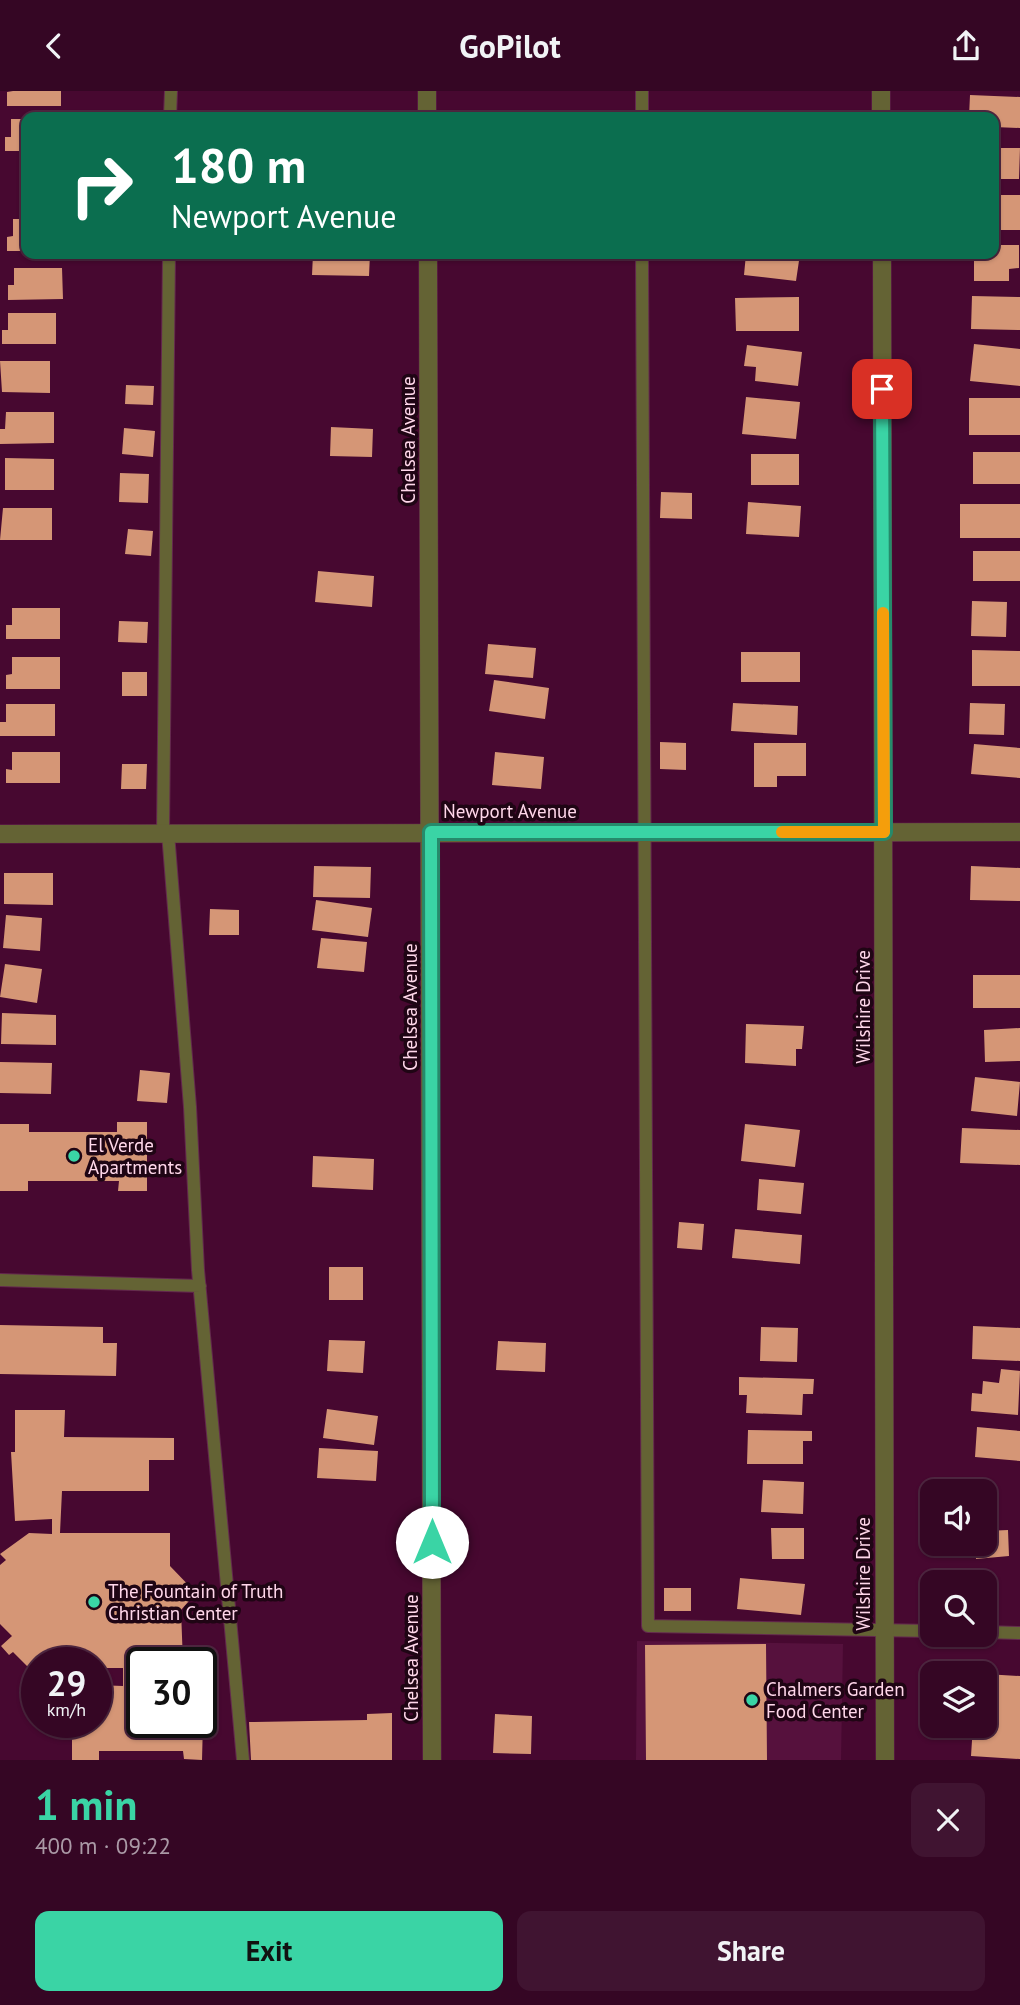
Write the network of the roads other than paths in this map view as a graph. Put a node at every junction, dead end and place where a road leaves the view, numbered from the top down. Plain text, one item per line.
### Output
1 (170, 91) edge
2 (427, 91) edge
3 (642, 91) edge
4 (881, 91) edge
5 (170, 112) edge
6 (427, 112) edge
7 (642, 112) edge
8 (881, 112) edge
9 (169, 259) edge
10 (428, 259) edge
11 (642, 259) edge
12 (882, 259) edge
13 (431, 832) junction
14 (643, 832) junction
15 (884, 832) junction
16 (1020, 832) edge
17 (166, 833) junction
18 (0, 834) edge
19 (0, 1280) edge
20 (200, 1286) junction
21 (884, 1630) junction
22 (920, 1631) edge
23 (997, 1632) edge
24 (1020, 1633) edge
25 (243, 1760) edge
26 (432, 1760) edge
27 (885, 1760) edge

1 - 5 lane
2 - 6 street
3 - 7 lane
4 - 8 street
9 - 17 lane
10 - 13 street, Chelsea Avenue
11 - 14 lane
12 - 15 street, Wilshire Drive
13 - 14 street, Newport Avenue
13 - 17 street, Newport Avenue
13 - 26 street, Chelsea Avenue
14 - 15 street, Newport Avenue
14 - 21 lane
15 - 16 street, Newport Avenue
15 - 21 street, Wilshire Drive
17 - 18 street, Newport Avenue
17 - 20 lane
19 - 20 lane
20 - 25 lane
21 - 22 lane
21 - 27 street, Wilshire Drive
23 - 24 lane

